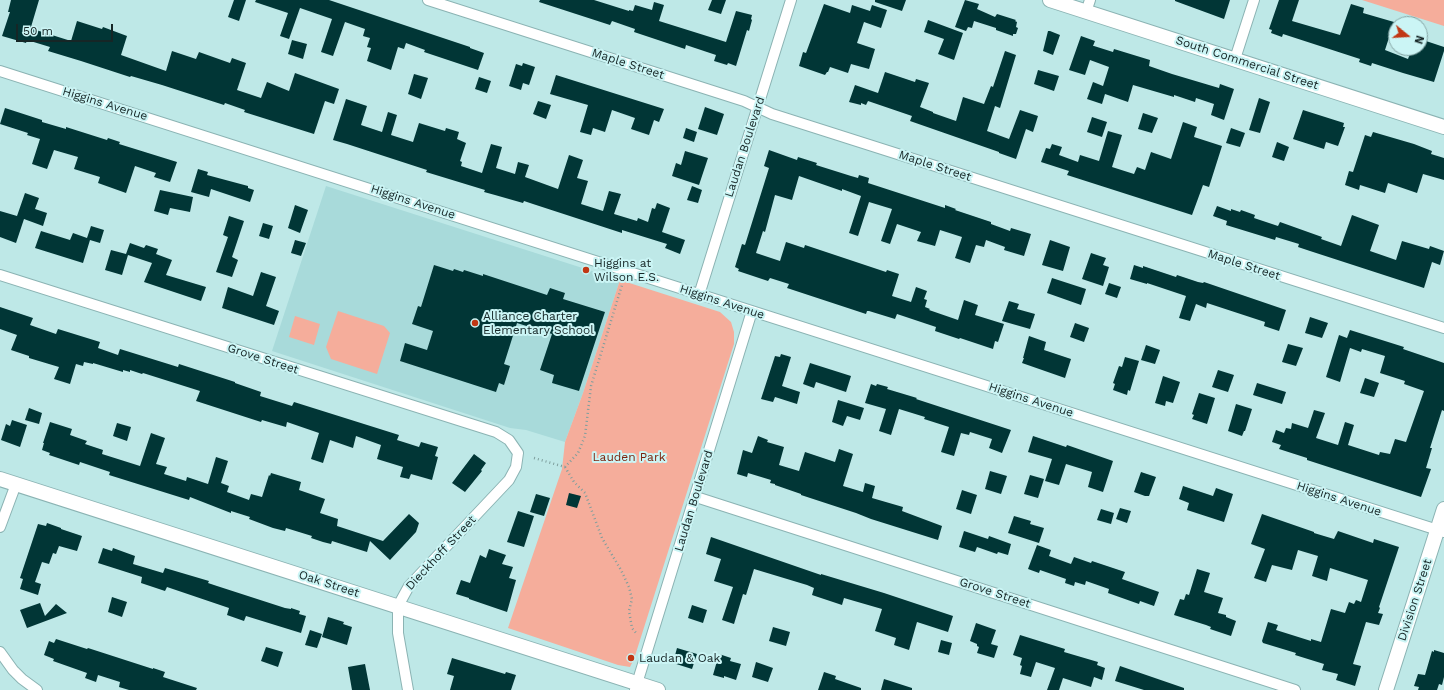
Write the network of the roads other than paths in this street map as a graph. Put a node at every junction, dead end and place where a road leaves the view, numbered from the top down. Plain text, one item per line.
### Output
1 (428, 0) edge
2 (791, 0) edge
3 (1050, 0) edge
4 (1254, 0) edge
5 (1088, 6) edge
6 (1235, 59) junction
7 (0, 71) edge
8 (758, 107) junction
9 (1444, 127) edge
10 (0, 275) edge
11 (699, 295) junction
12 (752, 311) junction
13 (1444, 328) edge
14 (518, 453) joint
15 (0, 479) edge
16 (16, 484) junction
17 (696, 497) junction
18 (1444, 509) edge
19 (0, 527) edge
20 (1441, 531) edge
21 (398, 606) junction
22 (0, 652) edge
23 (636, 686) edge
24 (37, 690) edge
25 (408, 690) edge
26 (658, 690) edge
27 (1295, 690) edge
28 (1386, 690) edge

1 - 8 street, Maple Street
2 - 8 street, Laudan Boulevard
3 - 5 street, South Commercial Street
4 - 6 street
5 - 6 street, South Commercial Street
6 - 9 street, South Commercial Street
7 - 11 street, Higgins Avenue
8 - 11 street, Laudan Boulevard
8 - 13 street, Maple Street
10 - 14 street, Grove Street
11 - 12 street, Higgins Avenue
12 - 17 street, Laudan Boulevard
12 - 20 street, Higgins Avenue
14 - 21 street, Dieckhoff Street
15 - 16 street, Oak Street
16 - 19 street
16 - 21 street, Oak Street
17 - 23 street, Laudan Boulevard
17 - 27 street, Grove Street
18 - 20 street, Division Street
20 - 28 street, Division Street
21 - 23 street, Oak Street
21 - 25 street, Dieckhoff Street
22 - 24 street
23 - 26 street, Oak Street

